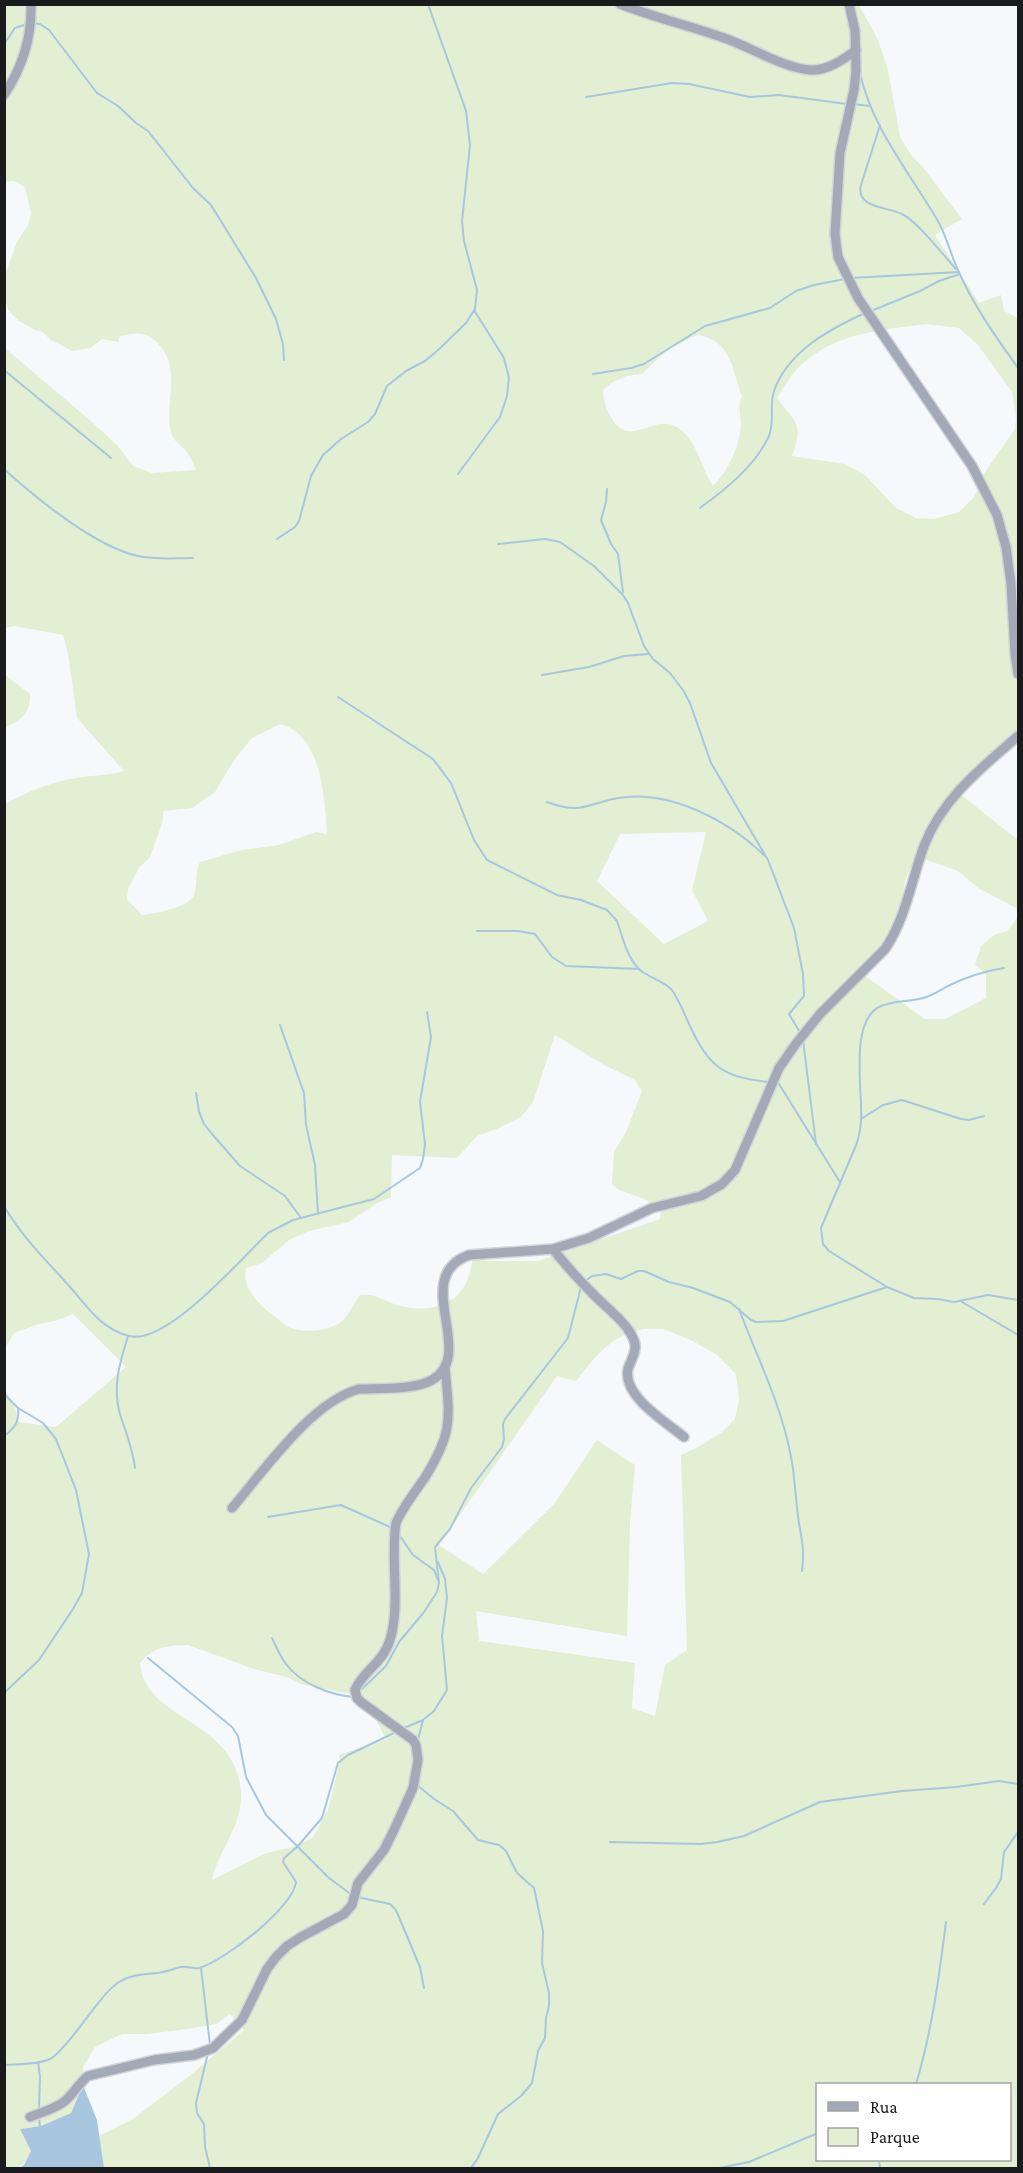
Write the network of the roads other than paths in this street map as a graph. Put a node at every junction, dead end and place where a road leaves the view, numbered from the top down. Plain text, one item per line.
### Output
1 (31, 4) edge
2 (620, 4) edge
3 (849, 4) edge
4 (856, 50) junction
5 (4, 96) edge
6 (1018, 675) edge
7 (1018, 736) edge
8 (553, 1249) junction
9 (445, 1368) junction
10 (684, 1437) dead end
11 (232, 1508) dead end
12 (30, 2117) dead end

1 - 5 street
2 - 4 street
3 - 4 street
4 - 6 street
7 - 8 street
8 - 9 street
8 - 10 street
9 - 11 street
9 - 12 street

